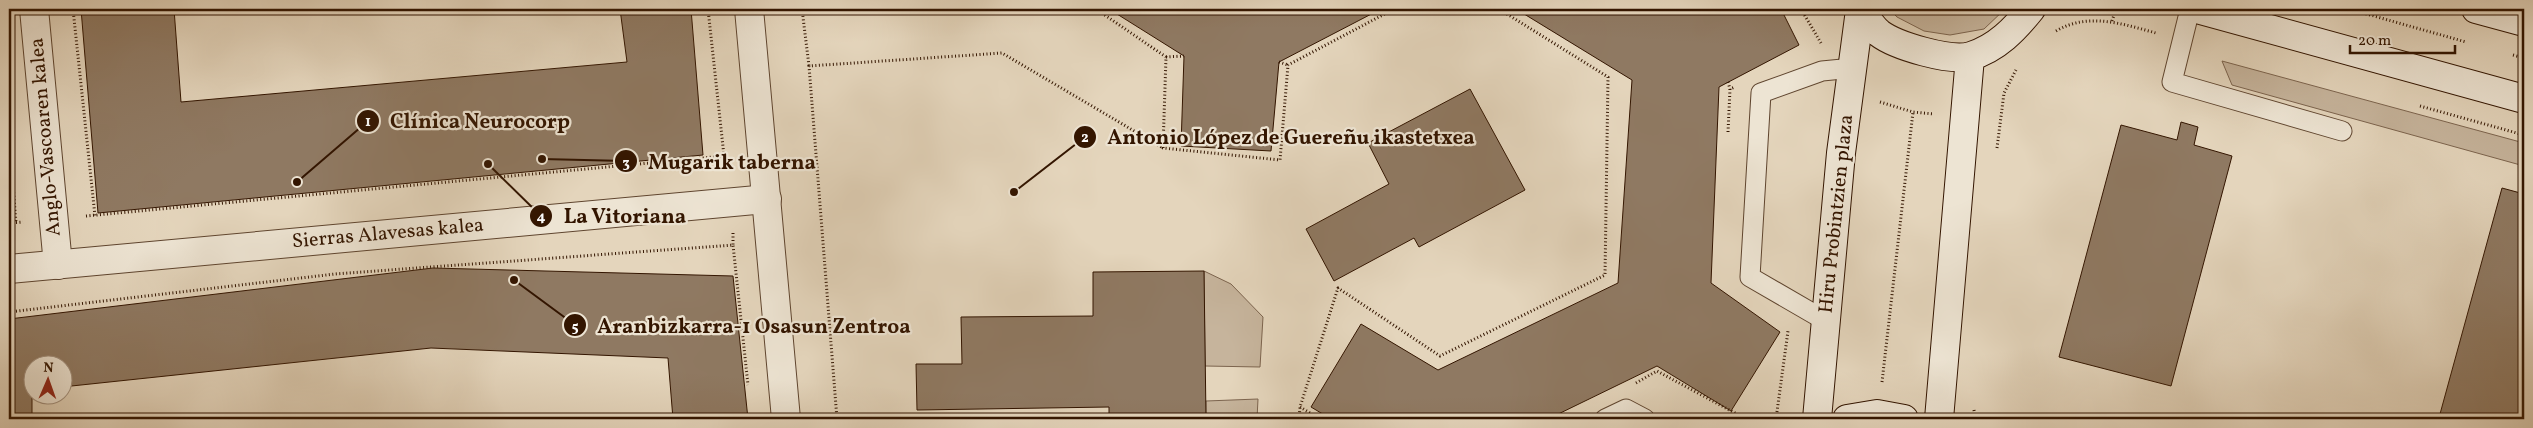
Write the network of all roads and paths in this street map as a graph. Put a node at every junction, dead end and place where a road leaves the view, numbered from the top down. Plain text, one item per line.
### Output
1 (34, 9) edge
2 (73, 9) edge
3 (708, 9) edge
4 (749, 9) edge
5 (802, 9) edge
6 (1096, 9) edge
7 (1394, 9) edge
8 (1499, 9) edge
9 (1860, 9) edge
10 (2031, 9) edge
11 (2116, 9) edge
12 (2190, 9) edge
13 (2197, 9) edge
14 (2349, 9) edge
15 (2476, 9) edge
16 (2112, 21) junction
17 (2524, 22) edge
18 (2050, 36) dead end
19 (2183, 40) junction
20 (2469, 42) dead end
21 (2506, 53) dead end
22 (1184, 56) dead end
23 (1166, 57) junction
24 (1970, 57) junction
25 (2524, 58) edge
26 (2021, 61) dead end
27 (1279, 62) dead end
28 (809, 66) junction
29 (1288, 66) junction
30 (1851, 81) junction
31 (1728, 82) dead end
32 (1730, 89) dead end
33 (2524, 99) edge
34 (2410, 104) dead end
35 (1913, 112) junction
36 (1964, 115) junction
37 (2000, 120) junction
38 (2342, 131) dead end
39 (9, 133) edge
40 (2524, 136) edge
41 (1163, 148) junction
42 (1997, 149) dead end
43 (724, 156) junction
44 (767, 199) junction
45 (730, 203) junction
46 (95, 216) junction
47 (53, 220) junction
48 (9, 223) edge
49 (16, 223) junction
50 (734, 245) junction
51 (58, 265) junction
52 (9, 269) edge
53 (9, 312) edge
54 (1826, 321) junction
55 (749, 390) dead end
56 (1881, 390) dead end
57 (1972, 402) dead end
58 (1300, 407) junction
59 (786, 419) edge
60 (837, 419) edge
61 (1299, 419) edge
62 (1320, 419) edge
63 (1605, 419) edge
64 (1645, 419) edge
65 (1817, 419) edge
66 (1847, 419) edge
67 (1904, 419) edge
68 (1939, 419) edge
69 (1976, 419) edge

1 - 47 street, Anglo-Vascoaren kalea
2 - 46 path
3 - 43 path
4 - 44 street
5 - 28 path
6 - 23 path
7 - 29 path
8 - 58 path
9 - 24 street, Hiru Probintzien plaza
9 - 30 street, Hiru Probintzien plaza
10 - 24 street, Hiru Probintzien plaza
11 - 16 path
12 - 19 lane
13 - 33 street
14 - 20 path
15 - 17 street
16 - 18 path
16 - 19 path
19 - 38 lane
21 - 25 path
22 - 23 path
23 - 41 path
24 - 36 street
26 - 37 path
27 - 29 path
28 - 41 path
28 - 60 path
29 - 41 path
30 - 35 path
30 - 54 street, Hiru Probintzien plaza
30 - 54 lane
31 - 32 path
34 - 40 path
35 - 36 path
35 - 56 path
36 - 37 path
36 - 68 street
37 - 42 path
39 - 49 path
43 - 45 path
43 - 46 path
44 - 45 street, Sierras Alavesas kalea
44 - 59 street
45 - 50 path
45 - 51 street, Sierras Alavesas kalea
46 - 47 path
47 - 49 path
47 - 51 street, Anglo-Vascoaren kalea
48 - 49 path
50 - 53 path
50 - 55 path
51 - 52 street, Sierras Alavesas kalea
54 - 65 street, Hiru Probintzien plaza
57 - 69 path
58 - 61 path
58 - 62 path
63 - 64 lane
66 - 67 street

